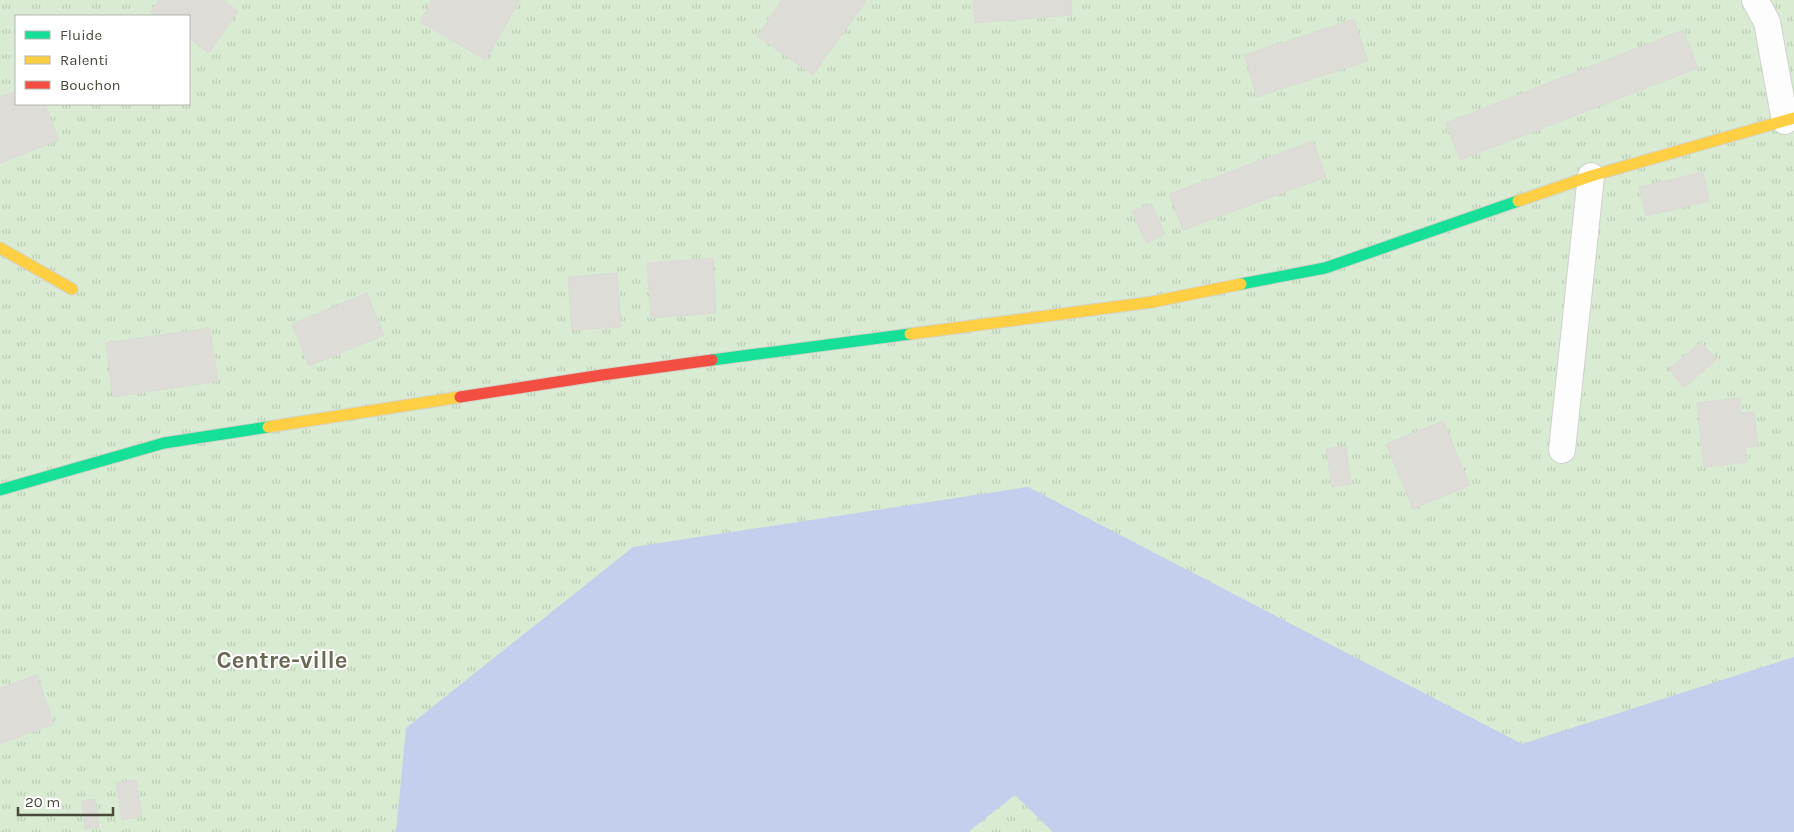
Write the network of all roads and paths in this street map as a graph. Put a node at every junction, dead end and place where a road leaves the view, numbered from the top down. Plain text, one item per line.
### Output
1 (1755, 0) edge
2 (1790, 120) edge
3 (1591, 176) junction
4 (0, 248) edge
5 (72, 289) dead end
6 (1562, 450) dead end
7 (0, 490) edge

1 - 2 street
2 - 3 street
3 - 6 street
3 - 7 street
4 - 5 street

